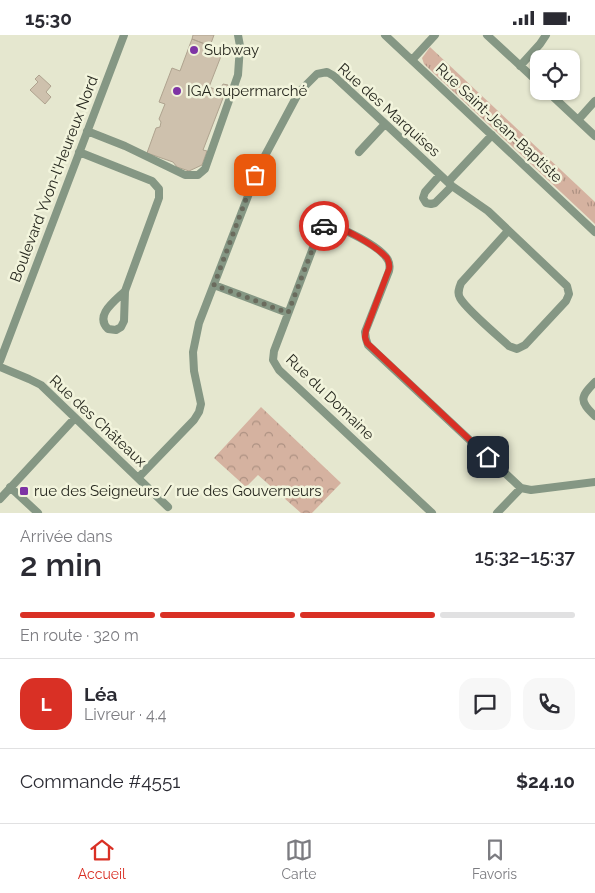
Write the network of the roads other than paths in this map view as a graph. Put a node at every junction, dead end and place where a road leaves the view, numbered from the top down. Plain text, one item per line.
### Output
1 (124, 35) edge
2 (238, 35) edge
3 (385, 35) edge
4 (434, 35) edge
5 (487, 35) edge
6 (546, 35) edge
7 (412, 60) junction
8 (520, 66) junction
9 (530, 75) edge
10 (557, 100) edge
11 (595, 101) edge
12 (578, 120) junction
13 (385, 124) junction
14 (87, 131) junction
15 (492, 135) junction
16 (595, 136) edge
17 (79, 152) junction
18 (359, 152) dead end
19 (440, 175) junction
20 (450, 184) junction
21 (508, 231) junction
22 (595, 232) edge
23 (214, 285) junction
24 (125, 291) junction
25 (288, 313) junction
26 (0, 361) edge
27 (0, 367) edge
28 (595, 382) edge
29 (595, 416) edge
30 (75, 418) junction
31 (138, 478) junction
32 (595, 482) edge
33 (10, 487) junction
34 (521, 488) junction
35 (0, 499) edge
36 (168, 507) dead end
37 (38, 513) edge
38 (432, 513) edge
39 (497, 513) edge

1 - 14 street, Boulevard Yvon-l'Heureux Nord
2 - 14 street
3 - 7 street, Rue Saint-Jean-Baptiste
4 - 7 street
5 - 8 street
6 - 8 street
7 - 15 street, Rue Saint-Jean-Baptiste
8 - 9 street
10 - 12 street
11 - 12 street
12 - 16 street
13 - 18 street
13 - 19 street, Rue des Marquises
13 - 23 street, Rue des Marquises
14 - 17 street, Boulevard Yvon-l'Heureux Nord
15 - 20 street
15 - 22 street, Rue Saint-Jean-Baptiste
17 - 24 street
17 - 26 street, Boulevard Yvon-l'Heureux Nord
19 - 20 street, Rue des Marquises
19 - 20 street
20 - 21 street, Rue des Marquises
21 - 21 street, Rue des Marquises
23 - 25 street
23 - 31 street, Rue des Marquises
24 - 24 street
25 - 34 street, Rue du Domaine
25 - 38 street, Rue du Domaine
27 - 30 street, Rue des Châteaux
28 - 29 street
30 - 31 street, Rue des Châteaux
30 - 33 street
31 - 36 street, Rue des Châteaux
32 - 34 street
33 - 35 street
33 - 37 street
34 - 39 street

